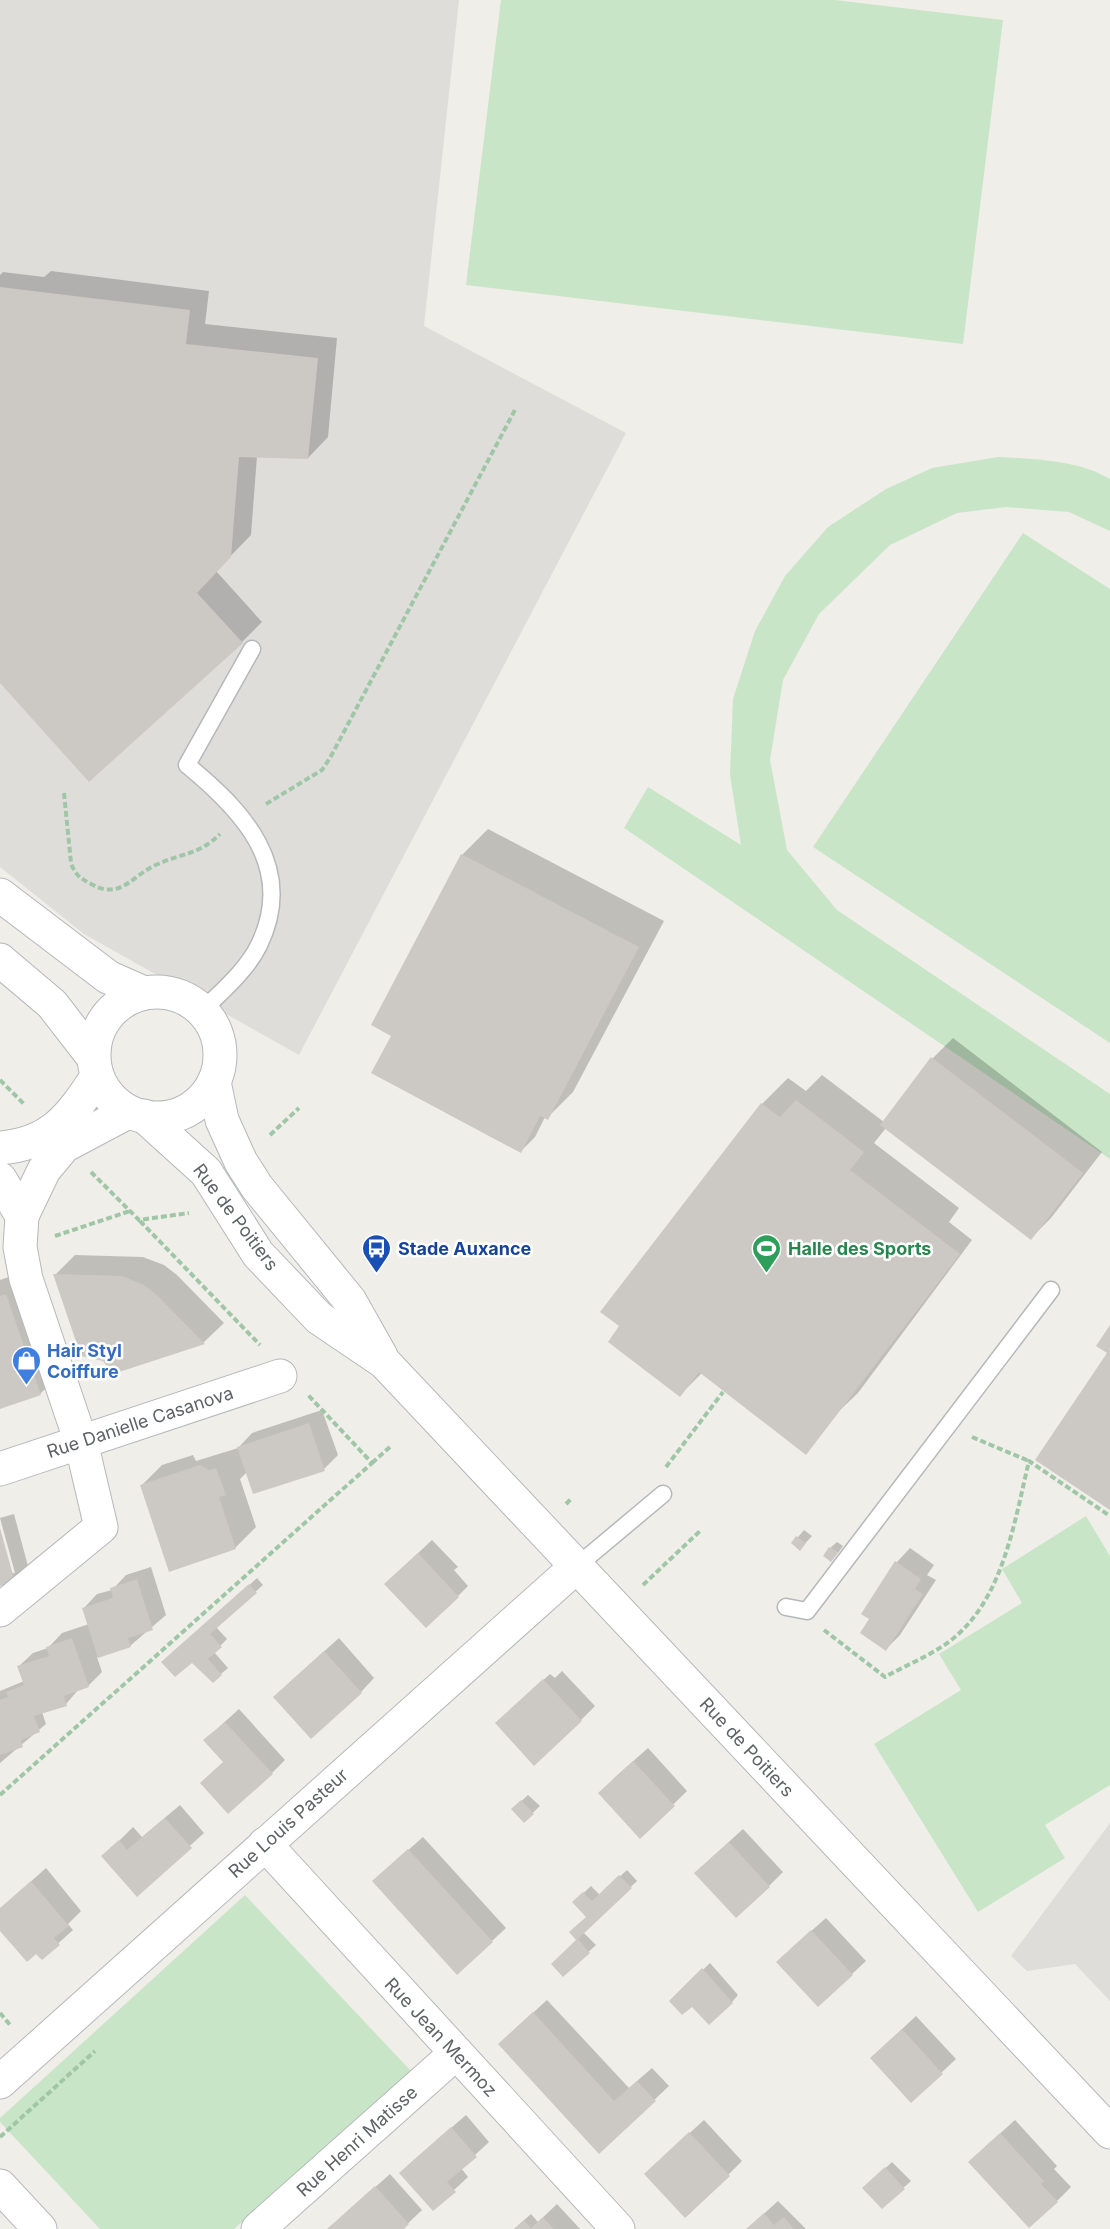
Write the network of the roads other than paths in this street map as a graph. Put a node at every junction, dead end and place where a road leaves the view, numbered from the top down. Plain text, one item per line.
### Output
1 (252, 649) dead end
2 (0, 895) edge
3 (0, 960) edge
4 (144, 993) junction
5 (202, 1011) junction
6 (95, 1067) junction
7 (214, 1082) junction
8 (136, 1114) junction
9 (0, 1148) edge
10 (0, 1179) edge
11 (21, 1232) junction
12 (1051, 1290) dead end
13 (384, 1362) junction
14 (284, 1374) road end
15 (81, 1442) junction
16 (0, 1468) edge
17 (663, 1494) dead end
18 (577, 1566) junction
19 (786, 1607) dead end
20 (0, 1610) edge
21 (265, 1844) junction
22 (456, 2053) junction
23 (0, 2082) edge
24 (1110, 2132) edge
25 (0, 2186) edge
26 (40, 2229) edge
27 (258, 2229) edge
28 (618, 2229) edge

1 - 5 lane
2 - 4 street
3 - 6 street
4 - 5 street
4 - 6 street
5 - 7 street
6 - 8 street
6 - 9 street
7 - 8 street
7 - 13 street, Rue de Poitiers
8 - 11 street
8 - 13 street, Rue de Poitiers
10 - 11 street
11 - 15 street
12 - 19 lane
13 - 18 street, Rue de Poitiers
14 - 15 street, Rue Danielle Casanova
15 - 16 street, Rue Danielle Casanova
15 - 20 street
17 - 18 lane
18 - 21 street, Rue Louis Pasteur
18 - 24 street, Rue de Poitiers
21 - 22 street, Rue Jean Mermoz
21 - 23 street, Rue Louis Pasteur
22 - 27 street, Rue Henri Matisse
22 - 28 street, Rue Jean Mermoz
25 - 26 street

